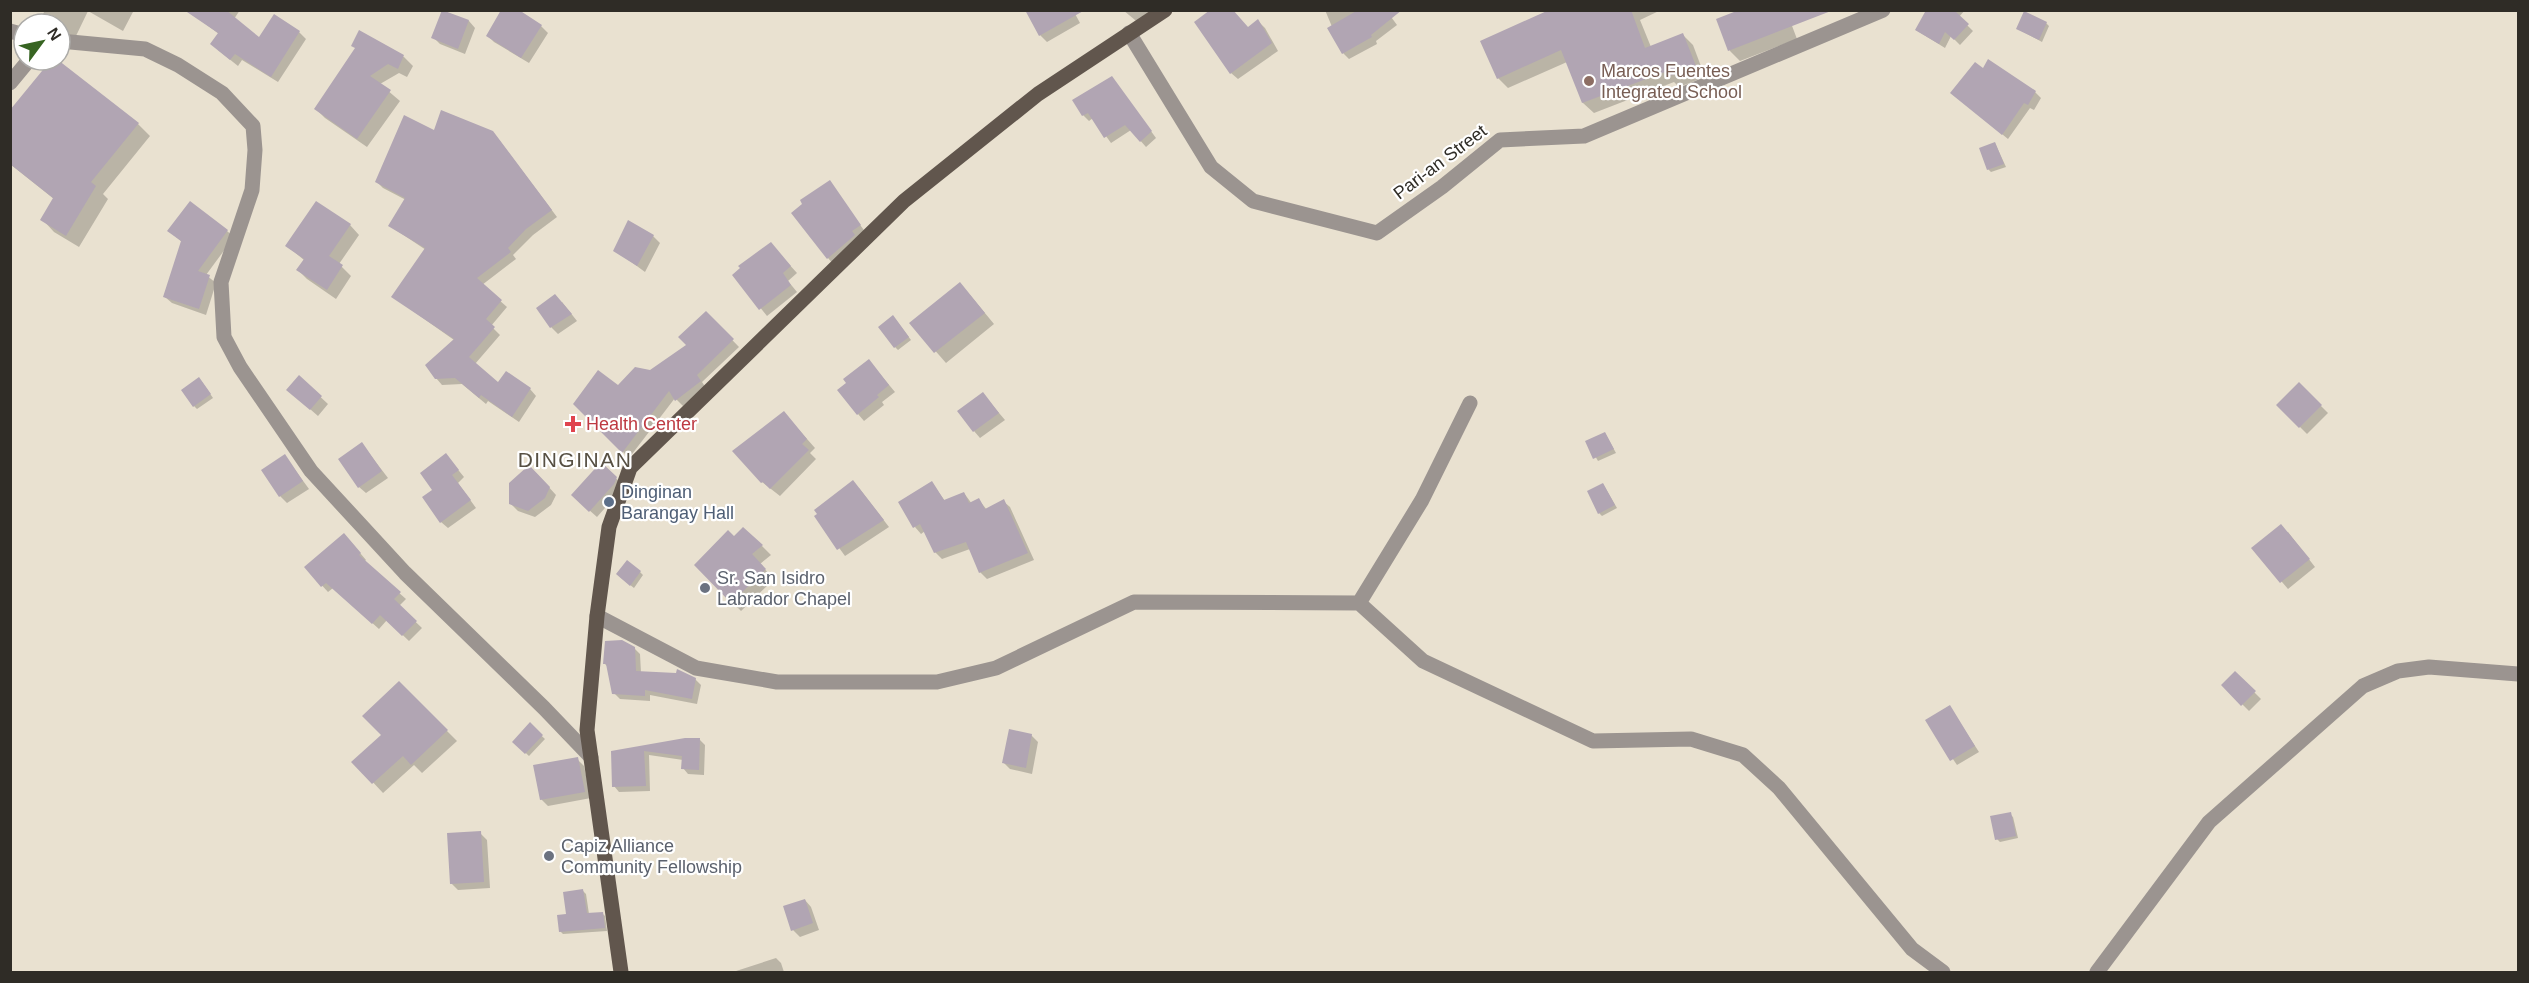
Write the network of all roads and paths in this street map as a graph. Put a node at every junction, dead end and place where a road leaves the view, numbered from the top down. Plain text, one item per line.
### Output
1 (1165, 10) edge
2 (1882, 10) edge
3 (1129, 33) junction
4 (72, 42) edge
5 (1470, 403) dead end
6 (1359, 603) junction
7 (597, 616) junction
8 (2518, 674) edge
9 (591, 756) junction
10 (621, 972) edge
11 (1943, 972) edge
12 (2097, 972) edge

1 - 3 main road
2 - 3 street, Pari-an Street
3 - 7 main road
4 - 9 street
5 - 6 street
6 - 7 street
6 - 11 street
7 - 9 main road
8 - 12 street
9 - 10 main road

